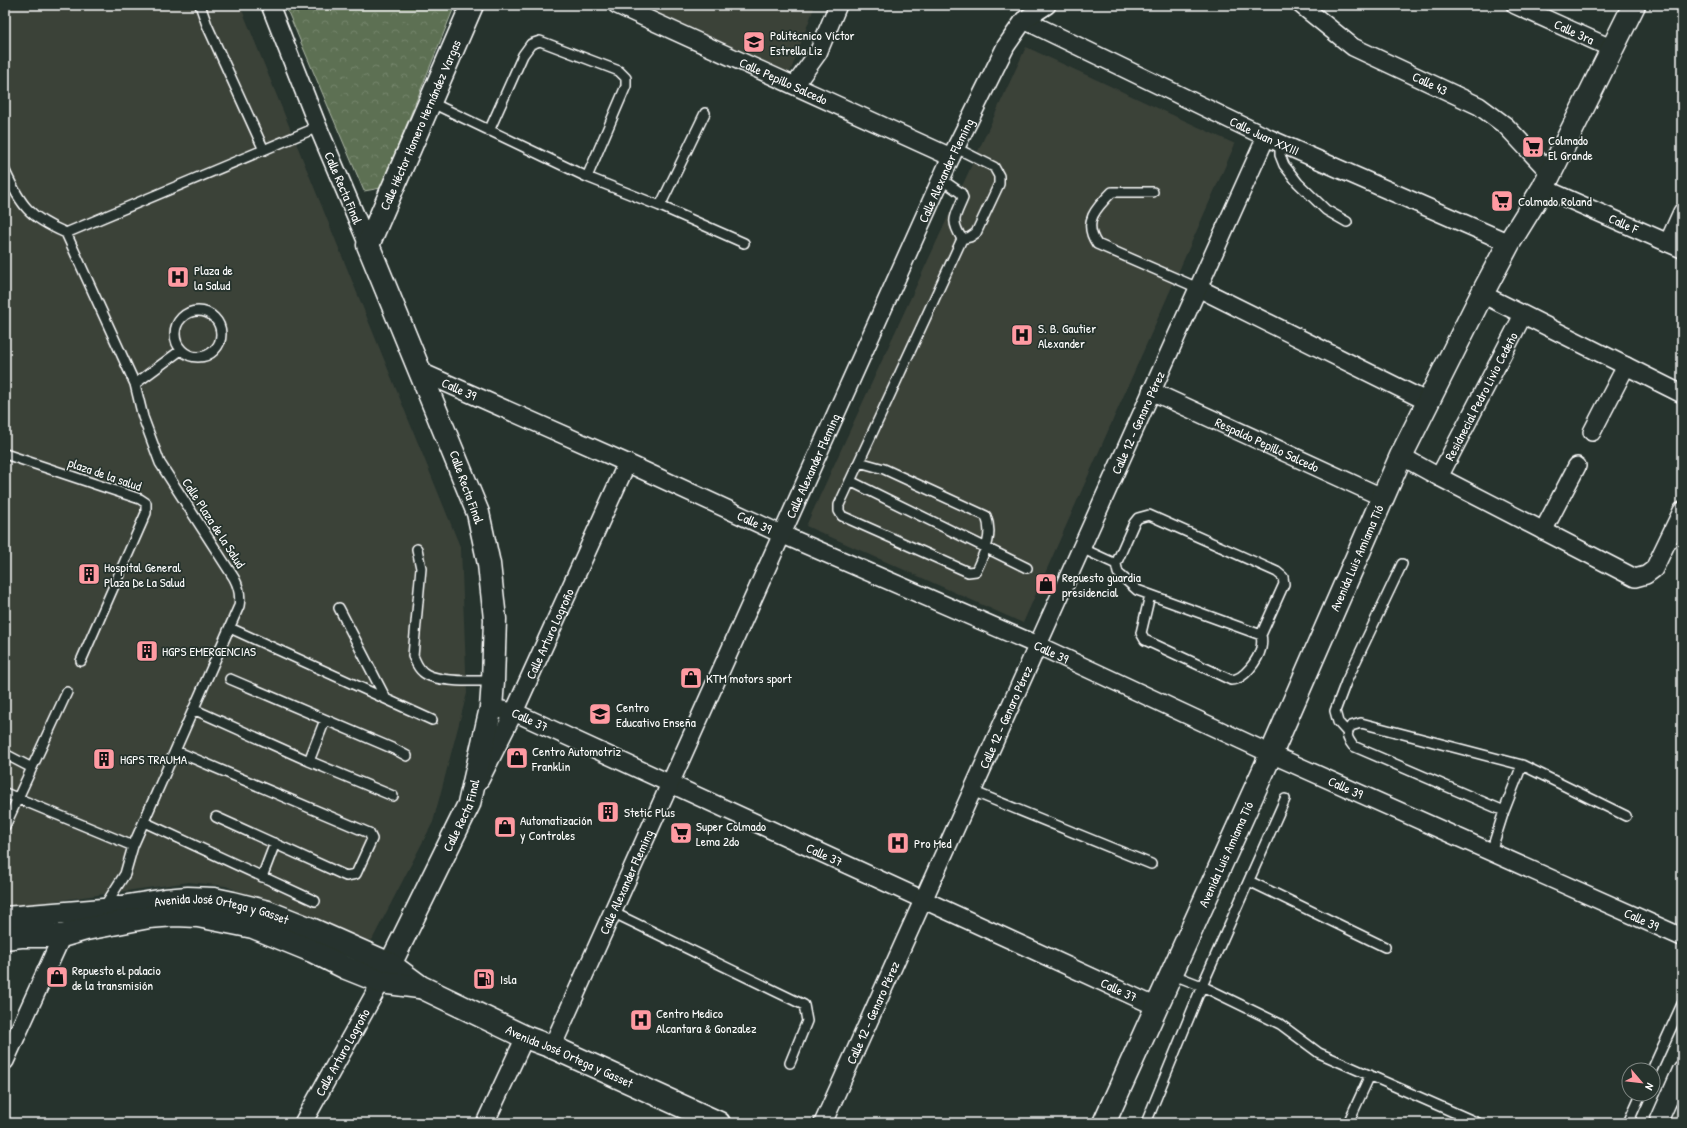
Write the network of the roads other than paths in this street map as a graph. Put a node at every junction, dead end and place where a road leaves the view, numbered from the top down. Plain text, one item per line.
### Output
1 (200, 5) edge
2 (270, 5) edge
3 (472, 5) edge
4 (617, 5) edge
5 (838, 5) edge
6 (1047, 5) edge
7 (1301, 5) edge
8 (1515, 5) edge
9 (1634, 5) edge
10 (1024, 20) junction
11 (1613, 48) junction
12 (795, 85) junction
13 (430, 102) junction
14 (704, 113) dead end
15 (318, 127) junction
16 (488, 131) junction
17 (1273, 140) junction
18 (264, 150) junction
19 (954, 152) junction
20 (5, 171) edge
21 (587, 177) junction
22 (941, 179) junction
23 (1546, 181) junction
24 (1153, 192) dead end
25 (660, 206) junction
26 (1682, 212) edge
27 (1347, 222) dead end
28 (66, 233) junction
29 (962, 239) junction
30 (744, 243) dead end
31 (1509, 243) junction
32 (368, 245) junction
33 (1675, 246) edge
34 (1198, 288) junction
35 (1482, 294) junction
36 (1523, 315) junction
37 (181, 350) junction
38 (1626, 366) junction
39 (419, 371) junction
40 (135, 384) junction
41 (1151, 391) junction
42 (1682, 394) edge
43 (1428, 402) junction
44 (1592, 432) dead end
45 (6, 454) edge
46 (1401, 456) junction
47 (860, 462) junction
48 (627, 463) junction
49 (1577, 466) dead end
50 (1439, 477) junction
51 (850, 481) junction
52 (1384, 498) junction
53 (1682, 511) edge
54 (1543, 531) junction
55 (781, 534) junction
56 (987, 548) junction
57 (1081, 548) junction
58 (417, 549) dead end
59 (1116, 564) junction
60 (1402, 564) dead end
61 (1027, 568) dead end
62 (1150, 595) junction
63 (340, 608) dead end
64 (230, 628) junction
65 (1261, 635) junction
66 (1037, 645) junction
67 (81, 661) dead end
68 (230, 679) dead end
69 (494, 681) junction
70 (67, 692) dead end
71 (386, 699) junction
72 (490, 708) junction
73 (194, 709) junction
74 (514, 712) junction
75 (325, 720) junction
76 (432, 720) dead end
77 (1347, 732) junction
78 (176, 751) junction
79 (5, 754) edge
80 (1271, 754) junction
81 (407, 756) dead end
82 (309, 761) junction
83 (1522, 765) junction
84 (32, 768) junction
85 (670, 783) junction
86 (972, 792) junction
87 (5, 793) edge
88 (393, 796) dead end
89 (19, 798) junction
90 (1285, 799) dead end
91 (469, 804) junction
92 (1504, 811) junction
93 (1626, 816) dead end
94 (216, 817) dead end
95 (144, 822) junction
96 (5, 826) edge
97 (275, 843) junction
98 (133, 846) junction
99 (1491, 852) junction
100 (1151, 864) dead end
101 (262, 876) junction
102 (1249, 881) junction
103 (922, 900) junction
104 (315, 901) dead end
105 (103, 910) junction
106 (612, 912) junction
107 (5, 918) edge
108 (62, 936) junction
109 (1682, 937) edge
110 (5, 938) edge
111 (1385, 947) dead end
112 (386, 973) junction
113 (1171, 974) junction
114 (1202, 986) junction
115 (1682, 1004) edge
116 (1157, 1007) junction
117 (525, 1037) junction
118 (552, 1047) junction
119 (5, 1061) edge
120 (1656, 1062) edge
121 (790, 1063) dead end
122 (1682, 1069) edge
123 (1370, 1075) junction
124 (1678, 1087) edge
125 (1637, 1102) edge
126 (302, 1123) edge
127 (485, 1123) edge
128 (719, 1123) edge
129 (823, 1123) edge
130 (1104, 1123) edge
131 (1146, 1123) edge
132 (1348, 1123) edge
133 (1478, 1123) edge
134 (1628, 1123) edge
135 (1658, 1123) edge

1 - 18 lane
2 - 15 street, Calle Recta Final
3 - 13 main road, Calle Héctor Homero Hernández Vargas
4 - 12 street, Calle Pepillo Salcedo
5 - 12 street
6 - 10 street
7 - 23 street, Calle 43
8 - 11 street, Calle 3ra
9 - 11 main road, Avenida Luis Amiama Tió
10 - 17 street, Calle Juan XXIII
10 - 19 street, Calle Alexander Fleming
11 - 23 main road, Avenida Luis Amiama Tió
12 - 19 street, Calle Pepillo Salcedo
13 - 16 lane
13 - 32 main road, Calle Héctor Homero Hernández Vargas
14 - 25 lane
15 - 18 lane
15 - 32 street, Calle Recta Final
16 - 21 lane
16 - 21 lane
17 - 27 lane
17 - 31 street, Calle Juan XXIII
17 - 34 street, Calle 12 - Genaro Pérez
18 - 28 lane
19 - 22 street, Calle Alexander Fleming
19 - 29 lane
20 - 28 lane
21 - 25 lane
22 - 29 lane
22 - 55 street, Calle Alexander Fleming
23 - 31 main road, Avenida Luis Amiama Tió
23 - 33 street, Calle F
24 - 34 lane
25 - 30 lane
26 - 33 street
28 - 40 lane, Calle Plaza de la Salud
29 - 47 lane
31 - 35 main road, Avenida Luis Amiama Tió
32 - 39 main road, Calle Recta Final
34 - 41 street, Calle 12 - Genaro Pérez
34 - 43 street
35 - 36 street
35 - 43 main road, Avenida Luis Amiama Tió
36 - 38 street
36 - 50 street, Residnecial Pedro Livio Cedeño
37 - 37 lane
37 - 40 lane
38 - 42 street
38 - 44 street
39 - 48 street, Calle 39
39 - 69 main road, Calle Recta Final
40 - 64 lane, Calle Plaza de la Salud
41 - 52 street, Respaldo Pepillo Salcedo
41 - 57 street, Calle 12 - Genaro Pérez
43 - 46 main road, Avenida Luis Amiama Tió
45 - 67 lane, plaza de la salud
46 - 50 street
46 - 52 main road, Avenida Luis Amiama Tió
47 - 51 lane
47 - 56 lane
48 - 55 street, Calle 39
48 - 74 street, Calle Arturo Logroño
49 - 54 street
50 - 54 street
51 - 56 lane
51 - 56 lane
52 - 80 main road, Avenida Luis Amiama Tió
53 - 54 street
55 - 66 street, Calle 39
55 - 85 street, Calle Alexander Fleming
56 - 61 lane
57 - 59 lane
57 - 66 street, Calle 12 - Genaro Pérez
58 - 69 lane
59 - 62 lane
59 - 65 lane
60 - 77 lane
62 - 65 lane
62 - 65 lane
63 - 71 lane
64 - 71 lane
64 - 73 lane, Calle Plaza de la Salud
66 - 80 street, Calle 39
66 - 86 street, Calle 12 - Genaro Pérez
68 - 75 lane
69 - 72 main road, Calle Recta Final
70 - 84 lane
71 - 76 lane
72 - 74 street, Calle 37
72 - 91 main road, Calle Recta Final
73 - 78 lane, Calle Plaza de la Salud
73 - 82 lane
74 - 85 street, Calle 37
74 - 91 street, Calle Arturo Logroño
75 - 81 lane
75 - 82 lane
77 - 83 lane
77 - 92 lane
78 - 95 lane, Calle Plaza de la Salud
78 - 97 lane
79 - 84 lane
80 - 99 street, Calle 39
80 - 113 main road, Avenida Luis Amiama Tió
82 - 88 lane
83 - 92 lane
83 - 93 lane
84 - 89 lane
85 - 103 street, Calle 37
85 - 106 street, Calle Alexander Fleming
86 - 100 lane
86 - 103 street, Calle 12 - Genaro Pérez
87 - 89 lane
89 - 96 lane
89 - 98 lane
90 - 102 lane
91 - 112 main road, Calle Recta Final
92 - 99 lane
94 - 97 lane
95 - 98 lane, Calle Plaza de la Salud
95 - 101 lane
97 - 101 lane
98 - 105 lane, Calle Plaza de la Salud
99 - 109 street, Calle 39
101 - 104 lane
102 - 111 lane
102 - 114 lane
103 - 116 street, Calle 37
103 - 129 street, Calle 12 - Genaro Pérez
105 - 107 main road, Avenida José Ortega y Gasset
105 - 108 street
105 - 112 main road, Avenida José Ortega y Gasset
106 - 118 street, Calle Alexander Fleming
106 - 121 lane
108 - 110 main road, Avenida José Ortega y Gasset
108 - 112 main road, Avenida José Ortega y Gasset
108 - 119 street
112 - 117 main road, Avenida José Ortega y Gasset
112 - 126 street, Calle Arturo Logroño
113 - 114 lane
113 - 116 main road, Avenida Luis Amiama Tió
114 - 123 lane
114 - 131 lane
115 - 120 lane
116 - 130 main road, Avenida Luis Amiama Tió
117 - 118 main road, Avenida José Ortega y Gasset
117 - 127 street
118 - 128 main road, Avenida José Ortega y Gasset
122 - 124 street
123 - 132 lane
123 - 133 lane
124 - 135 street
125 - 134 lane

